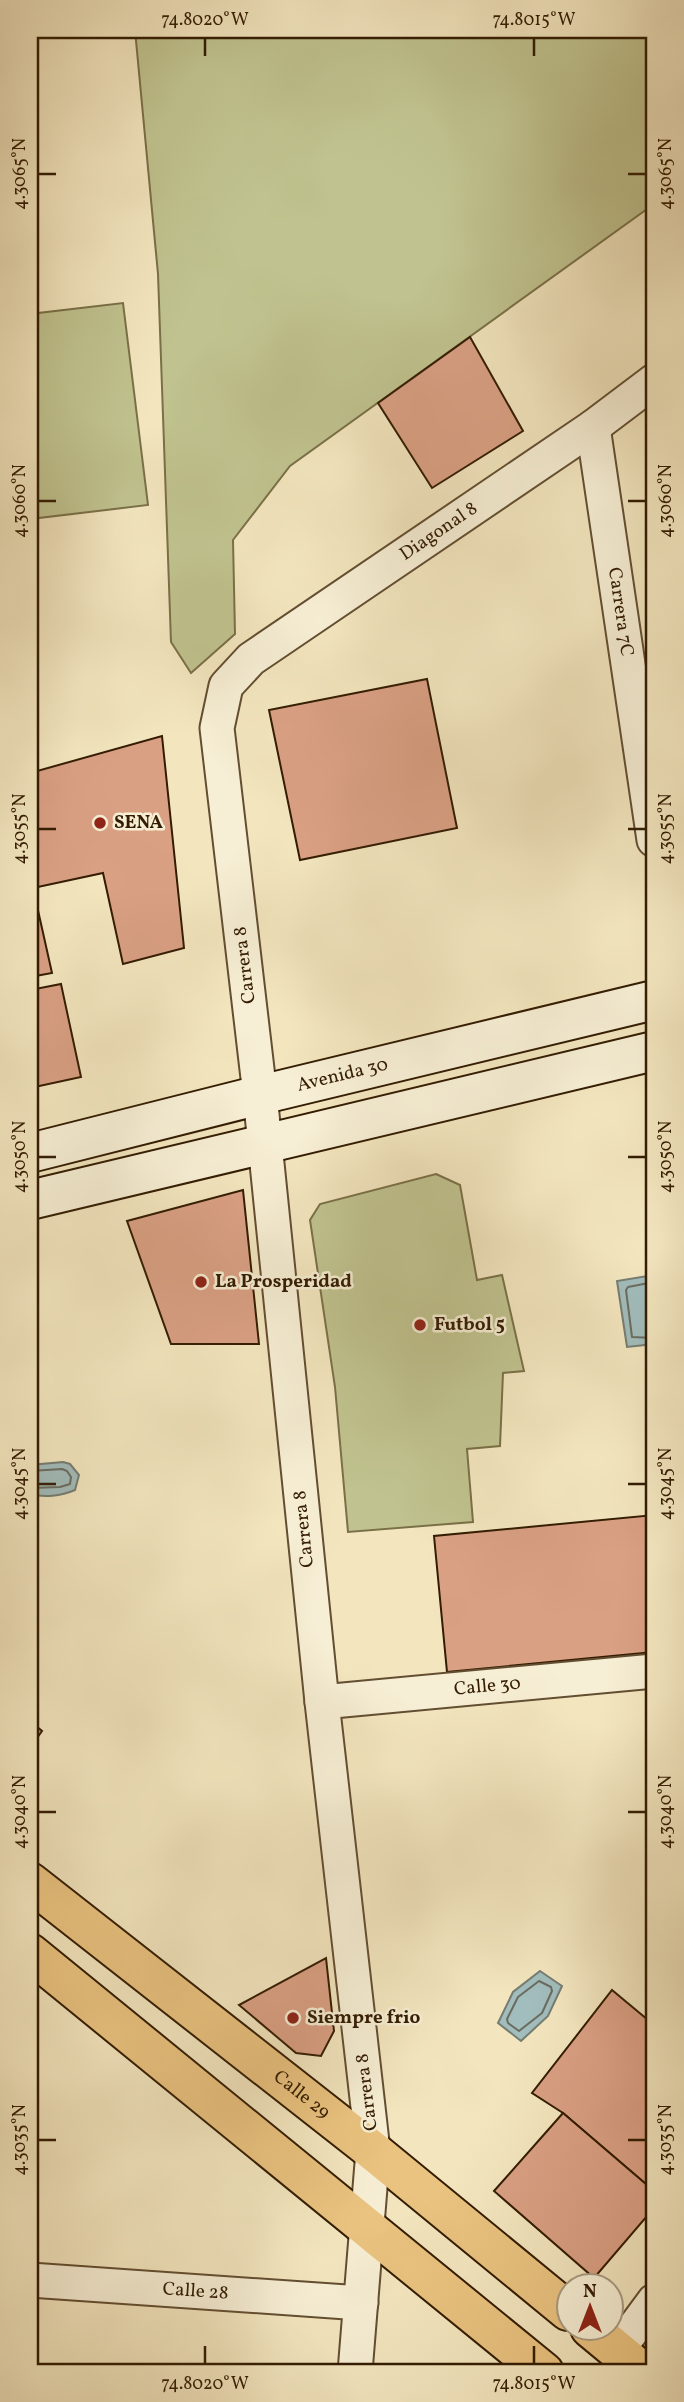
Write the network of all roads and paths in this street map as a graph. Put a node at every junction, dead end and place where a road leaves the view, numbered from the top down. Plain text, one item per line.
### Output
1 (654, 381) edge
2 (593, 427) junction
3 (226, 686) joint
4 (654, 840) edge
5 (654, 1000) edge
6 (654, 1051) edge
7 (260, 1094) junction
8 (265, 1144) junction
9 (30, 1153) edge
10 (30, 1200) edge
11 (654, 1671) edge
12 (322, 1702) junction
13 (30, 1882) edge
14 (30, 1953) edge
15 (373, 2151) junction
16 (367, 2229) junction
17 (30, 2280) edge
18 (554, 2299) edge
19 (654, 2301) edge
20 (361, 2303) junction
21 (617, 2351) edge
22 (355, 2372) edge
23 (544, 2372) edge

1 - 2 street, Diagonal 8
2 - 3 street, Diagonal 8
2 - 4 street, Carrera 7C
3 - 7 street, Carrera 8
5 - 7 street, Avenida 30
6 - 8 street
7 - 8 street, Carrera 8
7 - 9 street, Avenida 30
8 - 10 street
8 - 12 street, Carrera 8
11 - 12 street, Calle 30
12 - 15 street, Carrera 8
13 - 15 main road, Calle 29
14 - 16 main road
15 - 16 street, Carrera 8
15 - 18 main road, Calle 29
16 - 20 street, Carrera 8
16 - 23 main road
17 - 20 street, Calle 28
19 - 21 street
20 - 22 street, Carrera 8

